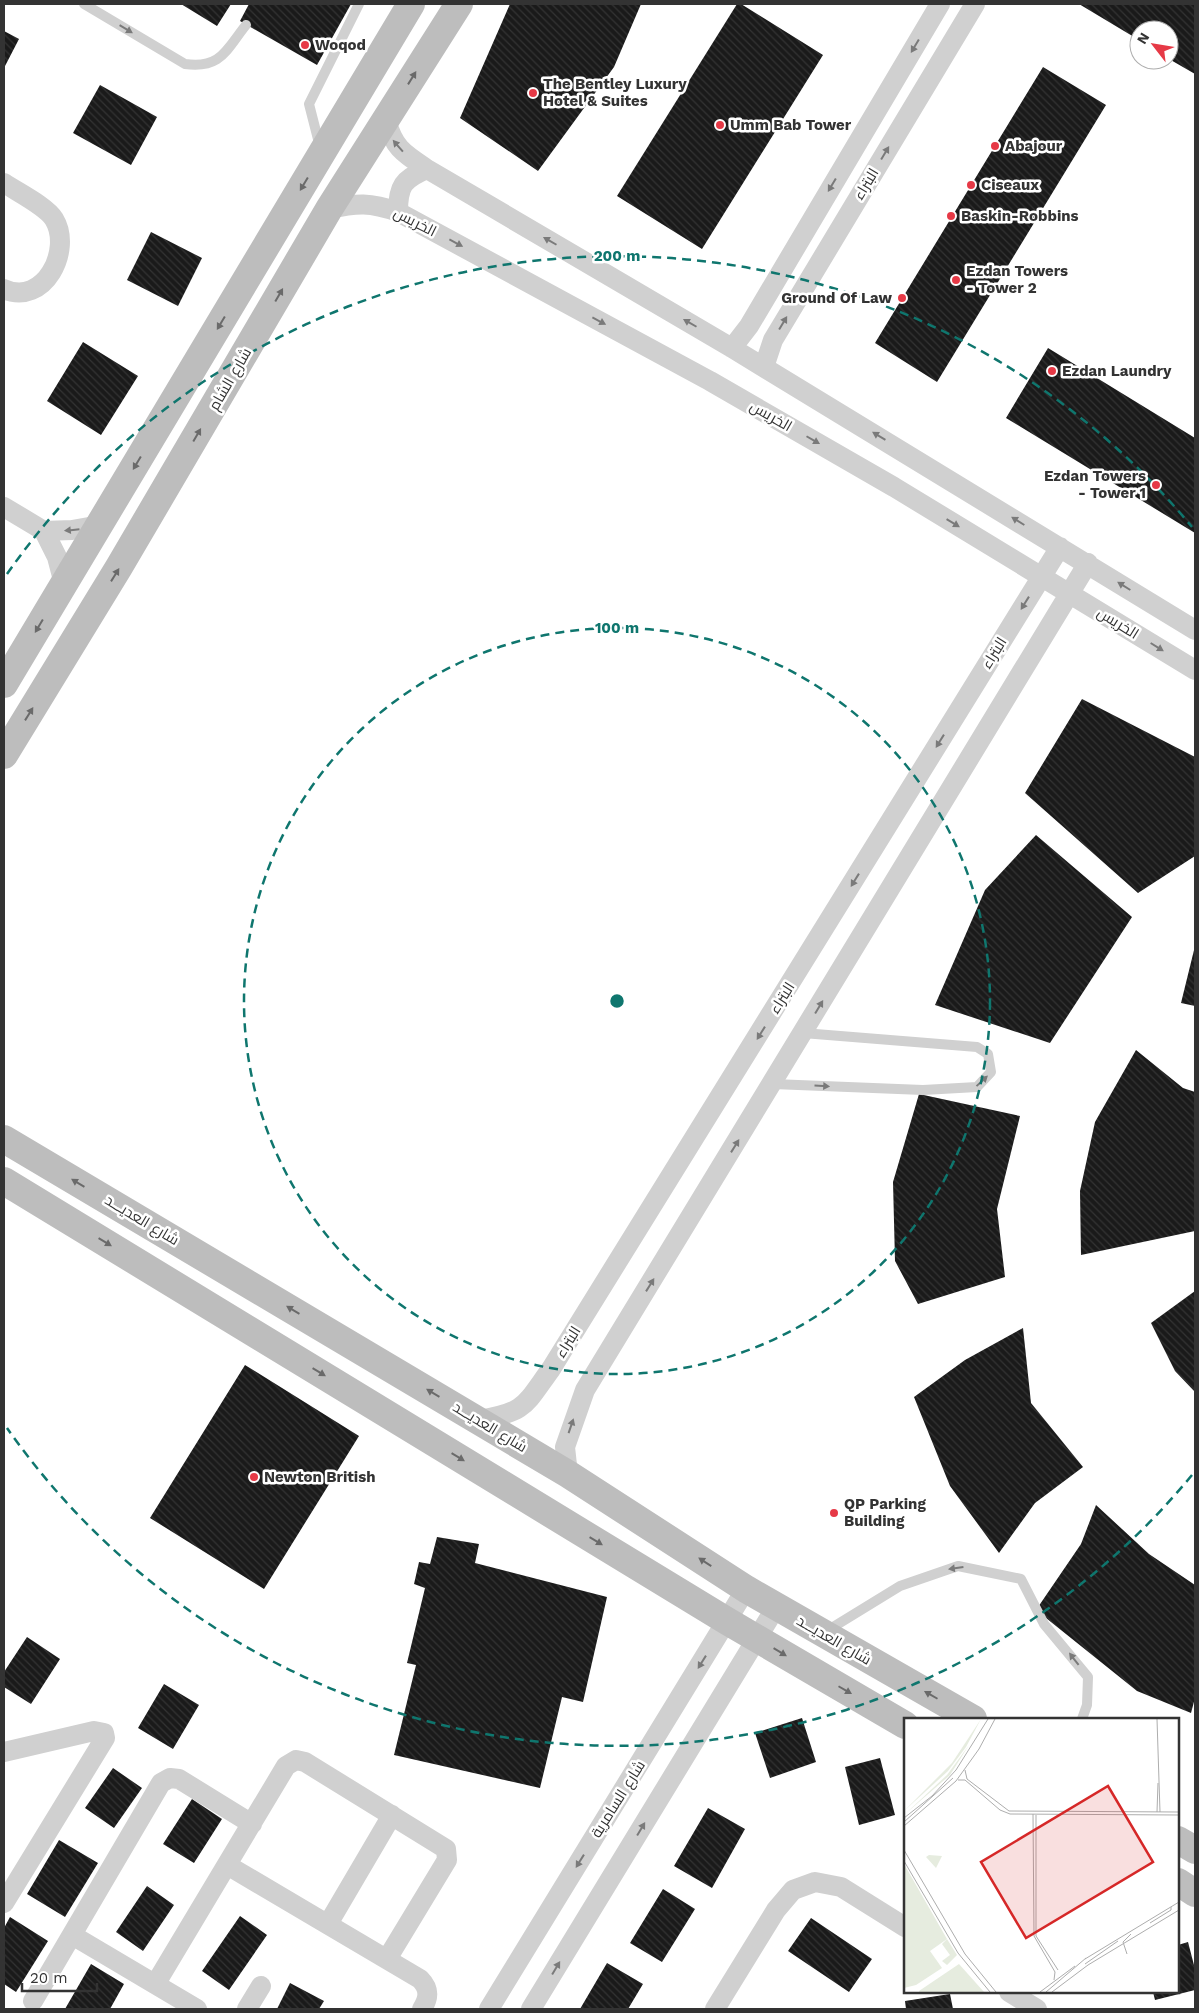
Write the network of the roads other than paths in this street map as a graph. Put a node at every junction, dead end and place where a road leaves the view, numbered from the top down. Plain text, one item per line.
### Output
1 (84, 4) edge
2 (359, 4) edge
3 (412, 4) edge
4 (459, 4) edge
5 (940, 4) edge
6 (974, 4) edge
7 (246, 25) dead end
8 (386, 120) junction
9 (319, 158) junction
10 (427, 169) junction
11 (4, 183) edge
12 (329, 209) junction
13 (398, 212) junction
14 (4, 289) edge
15 (732, 348) junction
16 (764, 367) junction
17 (4, 507) edge
18 (100, 525) junction
19 (44, 532) junction
20 (1060, 546) junction
21 (1088, 563) junction
22 (1041, 577) junction
23 (64, 584) junction
24 (1070, 594) junction
25 (1195, 630) edge
26 (1195, 670) edge
27 (4, 684) edge
28 (4, 755) edge
29 (803, 1033) junction
30 (773, 1084) junction
31 (4, 1139) edge
32 (4, 1181) edge
33 (479, 1420) junction
34 (568, 1474) junction
35 (746, 1589) junction
36 (776, 1607) junction
37 (727, 1621) junction
38 (823, 1633) junction
39 (757, 1638) junction
40 (971, 1718) edge
41 (1082, 1718) edge
42 (904, 1724) edge
43 (4, 1752) edge
44 (392, 1815) junction
45 (252, 1824) junction
46 (1179, 1841) edge
47 (1195, 1850) edge
48 (227, 1865) junction
49 (1179, 1883) edge
50 (1195, 1893) edge
51 (4, 1903) edge
52 (328, 1924) junction
53 (904, 1926) edge
54 (72, 1935) junction
55 (387, 1959) junction
56 (156, 1983) junction
57 (261, 1986) dead end
58 (1011, 1993) edge
59 (33, 2001) dead end
60 (198, 2009) edge
61 (247, 2009) edge
62 (422, 2009) edge
63 (489, 2009) edge
64 (531, 2009) edge
65 (715, 2009) edge
66 (1035, 2009) edge

1 -> 7 lane
2 - 9 lane
3 - 9 street
8 -> 4 street, شارع الشام
5 -> 15 street, البتراء
16 -> 6 street, البتراء
10 -> 8 street
8 - 12 street, شارع الشام
9 -> 18 street
10 - 13 street
15 -> 10 street
11 - 14 street
12 - 13 street, الخريس
28 -> 12 street, شارع الشام
13 -> 22 street, الخريس
15 - 16 street
20 -> 16 street
17 - 19 street
18 -> 19 street
18 - 23 street
19 - 23 street
20 - 21 street
20 - 22 street, البتراء
21 - 24 street
25 -> 21 street
22 - 24 street, الخريس
22 -> 33 street, البتراء
23 -> 27 street
24 -> 26 street, الخريس
29 -> 24 street
29 - 30 street
30 -> 29 lane
34 -> 30 street
33 -> 31 street, شارع العديـــد
32 -> 37 street
33 - 34 street, شارع العديـــد
35 -> 34 street, شارع العديـــد
35 - 36 street, شارع العديـــد
35 - 37 street, شارع السامرية
36 - 38 street, شارع العديـــد
36 - 39 street
37 - 39 street
37 -> 63 street, شارع السامرية
40 -> 38 street, شارع العديـــد
41 -> 38 lane
39 -> 42 street
64 -> 39 street
43 - 51 street
44 - 45 street
44 - 52 street
44 - 55 street
45 - 48 street
45 - 54 street
46 - 47 street
48 - 52 street
48 - 56 street
49 - 50 street
52 - 55 street
53 - 65 street
54 - 56 street
54 - 59 street
55 - 62 street
56 - 60 street
57 - 61 street
58 - 66 street

